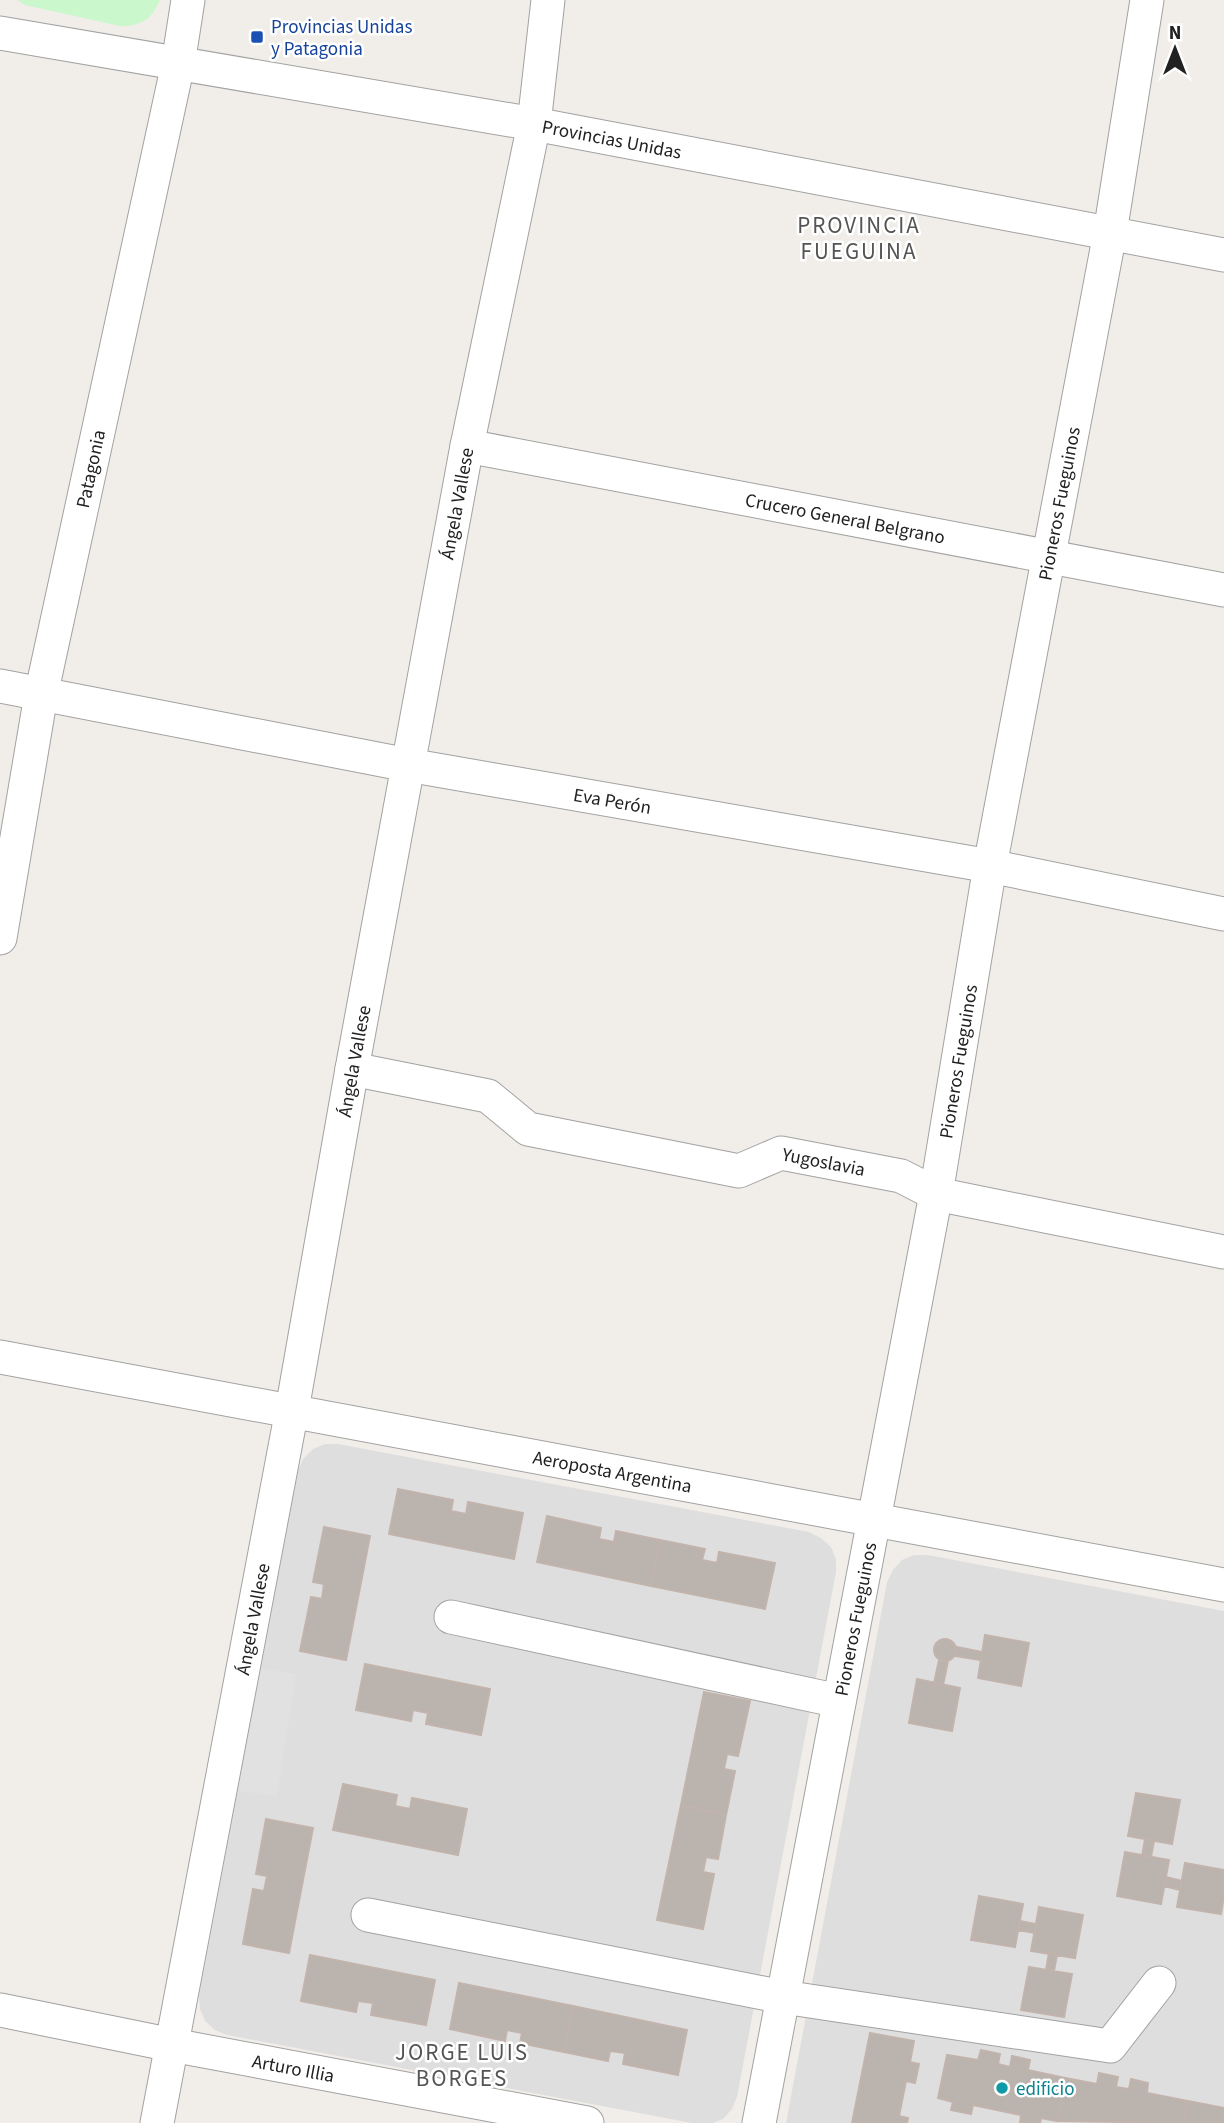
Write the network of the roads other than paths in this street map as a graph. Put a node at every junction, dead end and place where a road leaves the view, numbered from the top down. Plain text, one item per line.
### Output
1 (188, 0) edge
2 (548, 0) edge
3 (1147, 0) edge
4 (0, 33) edge
5 (178, 64) junction
6 (534, 124) junction
7 (1110, 233) junction
8 (1224, 255) edge
9 (467, 446) junction
10 (1049, 557) junction
11 (1224, 590) edge
12 (0, 686) edge
13 (41, 695) junction
14 (408, 765) junction
15 (990, 866) junction
16 (1224, 914) edge
17 (0, 938) edge
18 (352, 1069) junction
19 (936, 1194) junction
20 (1224, 1252) edge
21 (0, 1357) edge
22 (292, 1410) junction
23 (873, 1519) junction
24 (1224, 1585) edge
25 (451, 1616) dead end
26 (839, 1701) junction
27 (369, 1915) dead end
28 (1159, 1983) dead end
29 (783, 1997) junction
30 (0, 2010) edge
31 (173, 2045) junction
32 (157, 2123) edge
33 (587, 2123) edge
34 (759, 2123) edge

1 - 5 street, Patagonia
2 - 6 street, Ángela Vallese
3 - 7 street, Pioneros Fueguinos
4 - 5 street, Provincias Unidas
5 - 6 street, Provincias Unidas
5 - 13 street, Patagonia
6 - 7 street, Provincias Unidas
6 - 9 street, Ángela Vallese
7 - 8 street, Provincias Unidas
7 - 10 street, Pioneros Fueguinos
9 - 10 street, Crucero General Belgrano
9 - 14 street, Ángela Vallese
10 - 11 street, Crucero General Belgrano
10 - 15 street, Pioneros Fueguinos
12 - 13 street, Eva Perón
13 - 14 street, Eva Perón
13 - 17 street, Patagonia
14 - 15 street, Eva Perón
14 - 18 street, Ángela Vallese
15 - 16 street, Eva Perón
15 - 19 street, Pioneros Fueguinos
18 - 19 street, Yugoslavia
18 - 22 street, Ángela Vallese
19 - 20 street, Yugoslavia
19 - 23 street, Pioneros Fueguinos
21 - 22 street, Aeroposta Argentina
22 - 23 street, Aeroposta Argentina
22 - 31 street, Ángela Vallese
23 - 24 street, Aeroposta Argentina
23 - 26 street, Pioneros Fueguinos
25 - 26 street
26 - 29 street, Pioneros Fueguinos
27 - 29 street
28 - 29 street
29 - 34 street, Pioneros Fueguinos
30 - 31 street, Arturo Illia
31 - 32 street, Ángela Vallese
31 - 33 street, Arturo Illia

